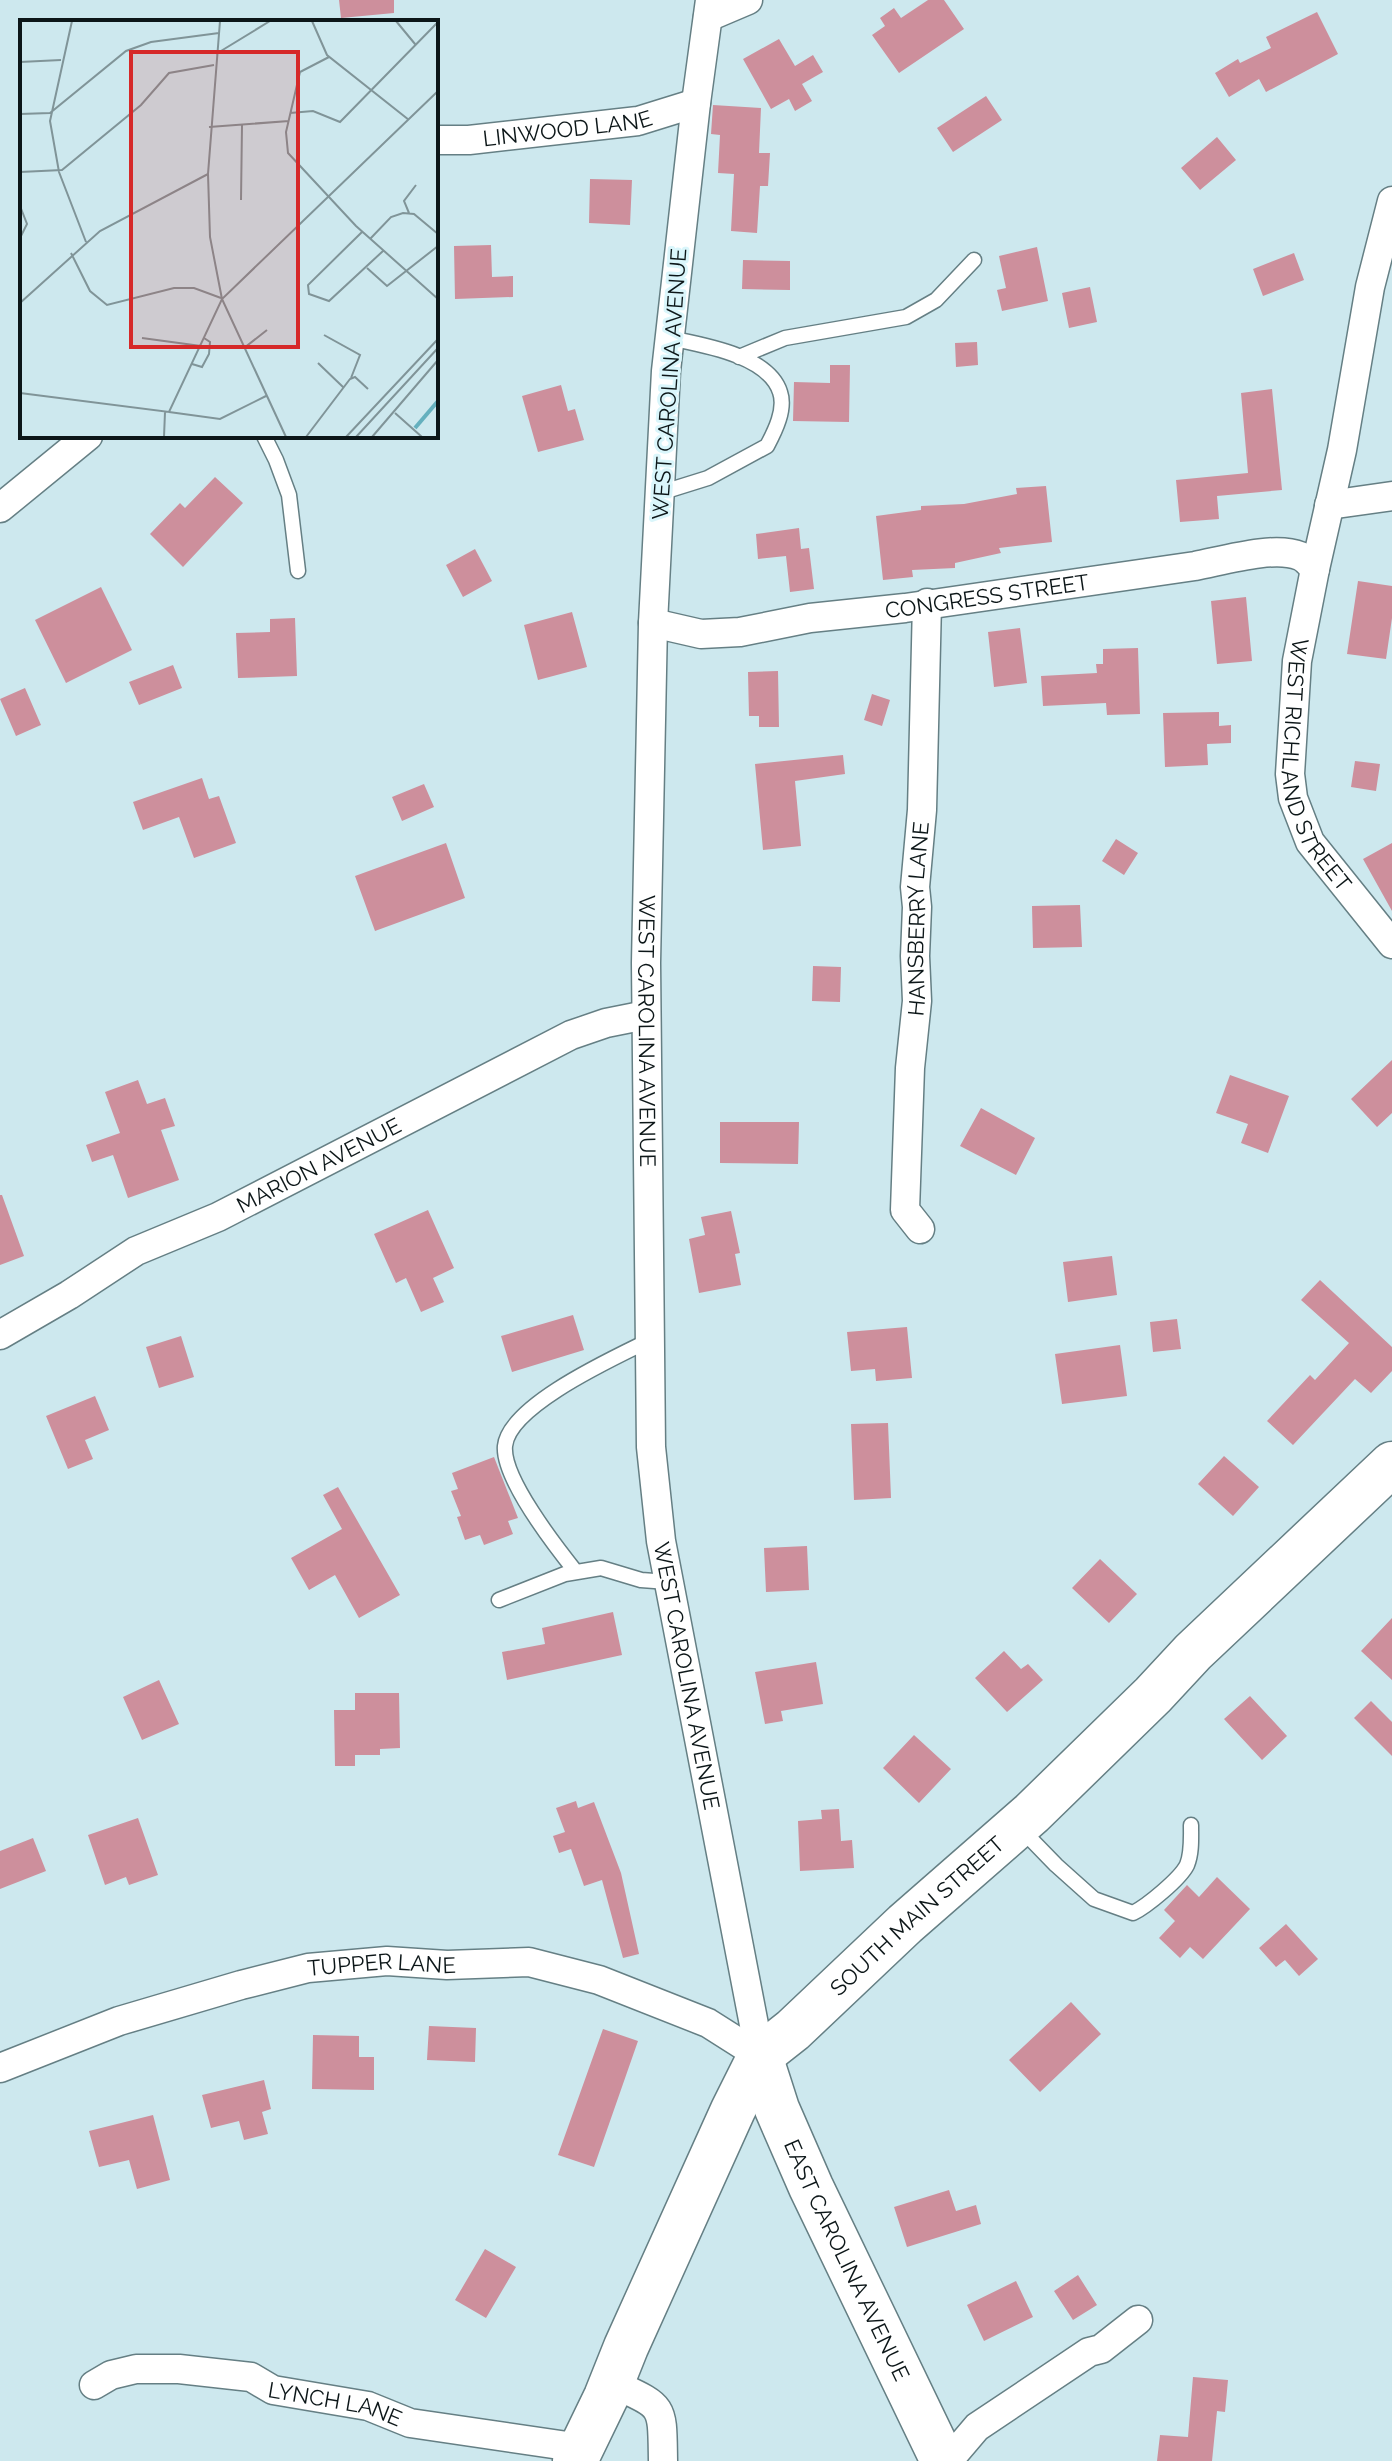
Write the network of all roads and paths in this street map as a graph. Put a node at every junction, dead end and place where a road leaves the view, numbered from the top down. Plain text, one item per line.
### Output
1 (748, 0) edge
2 (709, 9) edge
3 (696, 103) junction
4 (438, 140) edge
5 (1392, 201) edge
6 (974, 260) dead end
7 (669, 338) junction
8 (739, 357) junction
9 (86, 438) edge
10 (265, 438) edge
11 (660, 493) junction
12 (1392, 496) edge
13 (1329, 505) junction
14 (0, 508) edge
15 (1315, 569) junction
16 (298, 571) dead end
17 (927, 603) junction
18 (653, 623) junction
19 (1392, 944) edge
20 (646, 1015) junction
21 (920, 1229) dead end
22 (0, 1335) edge
23 (650, 1340) junction
24 (1392, 1464) edge
25 (576, 1572) junction
26 (668, 1582) junction
27 (499, 1600) dead end
28 (1017, 1825) junction
29 (1191, 1825) dead end
30 (760, 2056) junction
31 (0, 2068) edge
32 (1138, 2320) dead end
33 (612, 2383) junction
34 (94, 2385) dead end
35 (578, 2454) edge
36 (663, 2461) edge
37 (945, 2461) edge

1 - 2 street
2 - 3 street, WEST CAROLINA AVENUE
3 - 4 street, LINWOOD LANE
3 - 7 street, WEST CAROLINA AVENUE
5 - 13 street, WEST RICHLAND STREET
6 - 8 lane
7 - 8 lane
7 - 11 street, WEST CAROLINA AVENUE
8 - 11 lane
9 - 14 street
10 - 16 lane
11 - 18 street, WEST CAROLINA AVENUE
12 - 13 street
13 - 15 street, WEST RICHLAND STREET
15 - 17 street, CONGRESS STREET
15 - 19 street, WEST RICHLAND STREET
17 - 18 street, CONGRESS STREET
17 - 21 street, HANSBERRY LANE
18 - 20 street, WEST CAROLINA AVENUE
20 - 22 street, MARION AVENUE
20 - 23 street, WEST CAROLINA AVENUE
23 - 25 lane
23 - 26 street, WEST CAROLINA AVENUE
24 - 28 main road, SOUTH MAIN STREET
25 - 26 lane
25 - 27 lane
26 - 30 street, WEST CAROLINA AVENUE
28 - 29 lane
28 - 30 main road, SOUTH MAIN STREET
30 - 31 street, TUPPER LANE
30 - 33 main road, SOUTH MAIN STREET
30 - 37 main road, EAST CAROLINA AVENUE
32 - 37 street
33 - 35 main road, SOUTH MAIN STREET
33 - 36 street
34 - 35 street, LYNCH LANE

